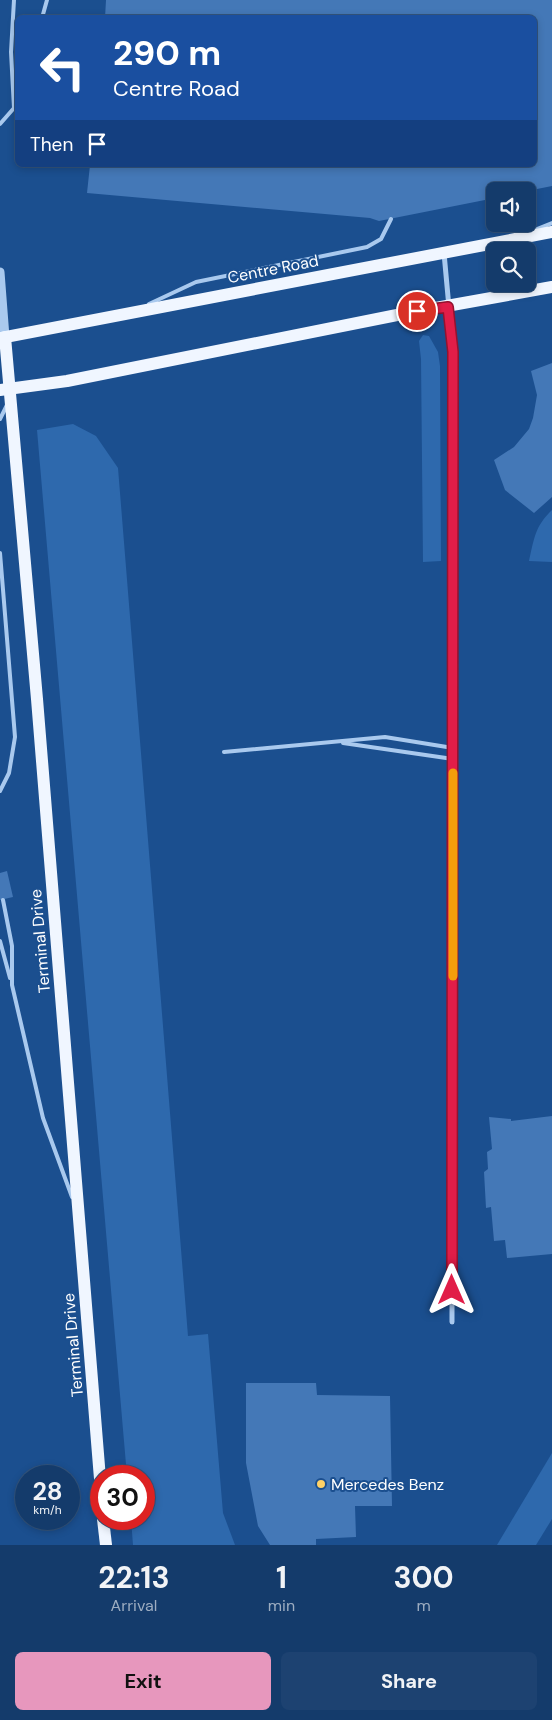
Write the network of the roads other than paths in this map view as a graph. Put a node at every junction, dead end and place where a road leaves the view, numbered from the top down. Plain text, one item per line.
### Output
1 (14, 0) edge
2 (47, 0) edge
3 (43, 15) edge
4 (14, 108) joint
5 (0, 124) edge
6 (392, 219) dead end
7 (552, 223) edge
8 (552, 232) edge
9 (515, 239) junction
10 (444, 253) junction
11 (0, 273) edge
12 (552, 287) edge
13 (448, 307) junction
14 (129, 313) junction
15 (3, 338) edge
16 (7, 393) edge
17 (0, 419) edge
18 (0, 553) edge
19 (338, 742) junction
20 (453, 748) junction
21 (224, 752) dead end
22 (454, 759) junction
23 (0, 792) edge
24 (3, 900) dead end
25 (0, 941) edge
26 (12, 985) junction
27 (80, 1215) junction
28 (452, 1322) dead end
29 (99, 1465) edge
30 (105, 1530) edge
31 (106, 1545) edge

1 - 4 lane
2 - 3 lane
4 - 5 lane
6 - 14 lane
7 - 9 lane
8 - 9 main road, Centre Road
9 - 10 main road, Centre Road
10 - 13 street
10 - 14 main road, Centre Road
11 - 15 street
12 - 13 main road
13 - 16 main road
13 - 20 street
14 - 15 main road, Centre Road
15 - 16 main road, Terminal Drive
16 - 17 lane
16 - 27 main road, Terminal Drive
18 - 23 lane
19 - 20 lane
19 - 21 lane
19 - 22 lane
20 - 22 street
22 - 28 street
24 - 26 lane
25 - 26 lane
26 - 27 lane
27 - 29 main road, Terminal Drive
30 - 31 main road

